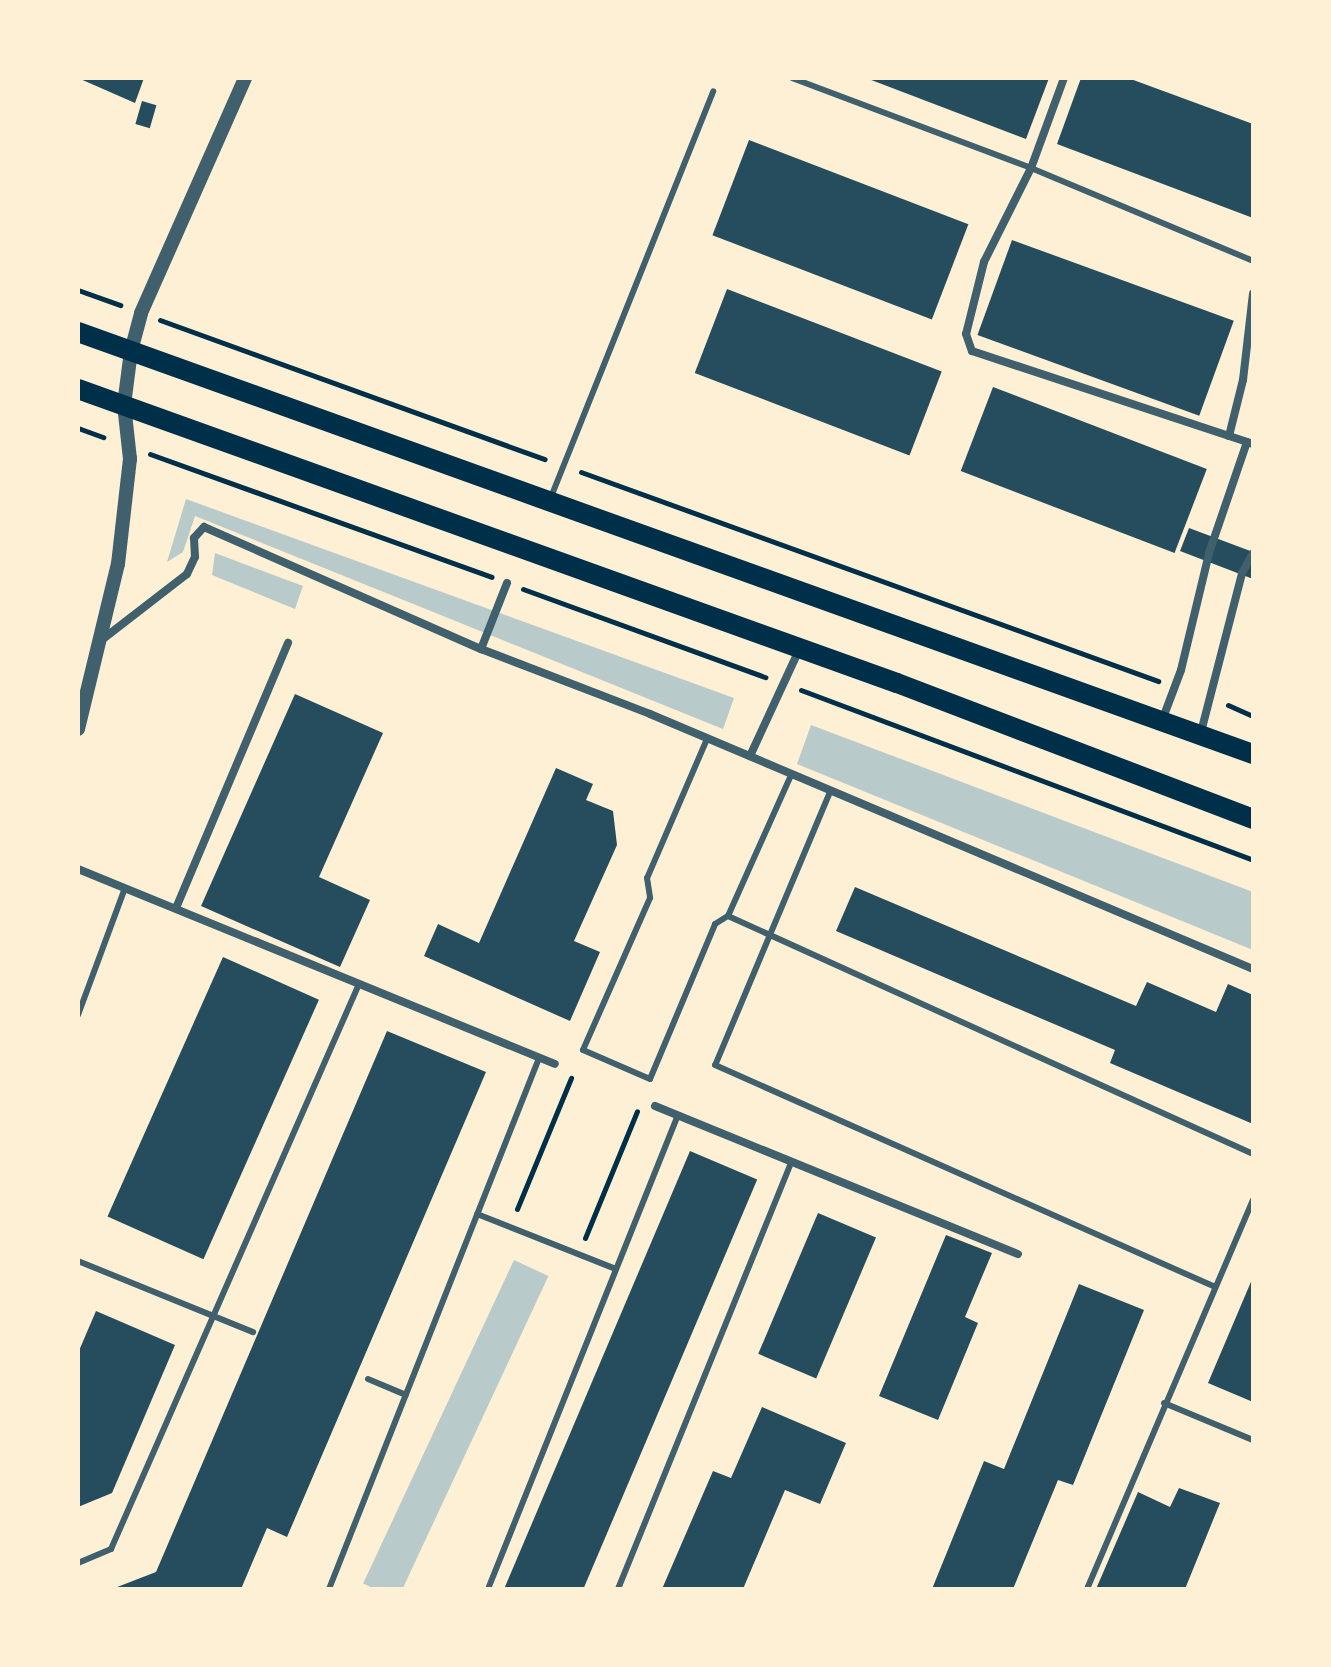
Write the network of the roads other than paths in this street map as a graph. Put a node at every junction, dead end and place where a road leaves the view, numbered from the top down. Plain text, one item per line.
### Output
1 (245, 78) edge
2 (792, 78) edge
3 (1064, 78) edge
4 (713, 91) dead end
5 (1031, 168) junction
6 (1253, 261) edge
7 (1253, 294) edge
8 (78, 332) edge
9 (131, 351) junction
10 (78, 389) edge
11 (124, 405) junction
12 (1229, 436) junction
13 (1250, 443) edge
14 (550, 500) junction
15 (1253, 553) edge
16 (507, 583) road end
17 (99, 642) junction
18 (288, 643) dead end
19 (800, 648) junction
20 (481, 649) junction
21 (1163, 718) junction
22 (78, 729) edge
23 (1201, 732) junction
24 (707, 739) junction
25 (1253, 754) edge
26 (750, 756) junction
27 (791, 775) junction
28 (830, 792) junction
29 (1253, 819) edge
30 (78, 869) edge
31 (125, 888) junction
32 (176, 908) junction
33 (728, 916) junction
34 (770, 936) junction
35 (1253, 969) edge
36 (359, 984) junction
37 (78, 1015) edge
38 (539, 1058) junction
39 (555, 1064) dead end
40 (655, 1106) dead end
41 (678, 1115) junction
42 (1253, 1154) edge
43 (792, 1161) junction
44 (1253, 1200) edge
45 (477, 1214) junction
46 (1018, 1254) dead end
47 (78, 1261) edge
48 (616, 1269) junction
49 (1213, 1286) junction
50 (213, 1316) junction
51 (253, 1332) dead end
52 (368, 1379) dead end
53 (406, 1395) junction
54 (1164, 1403) junction
55 (1253, 1440) edge
56 (78, 1563) edge
57 (329, 1589) edge
58 (488, 1589) edge
59 (618, 1589) edge
60 (1087, 1589) edge

1 - 9 street
2 - 5 lane
3 - 5 street
4 - 14 lane
5 - 6 lane
5 - 12 street
7 - 12 street
8 - 9 main road
9 - 11 street
9 - 14 main road
10 - 11 main road
11 - 17 street
11 - 19 main road
12 - 13 street
13 - 21 street
14 - 21 main road
15 - 23 street
16 - 20 street
17 - 20 street
17 - 22 street
18 - 32 street
19 - 26 street
19 - 29 main road
20 - 24 street
21 - 23 main road
23 - 25 main road
24 - 26 street
24 - 33 lane
26 - 27 street
27 - 28 street
27 - 33 lane
28 - 34 lane
28 - 35 street
30 - 31 street
31 - 32 street
31 - 37 lane
32 - 36 street
33 - 34 lane
34 - 42 lane
34 - 49 lane
36 - 38 street
36 - 50 lane
38 - 39 street
38 - 45 lane
40 - 41 street
41 - 43 street
41 - 48 lane
43 - 46 street
43 - 59 lane
44 - 49 lane
45 - 48 lane
45 - 53 lane
47 - 50 lane
48 - 58 lane
49 - 54 lane
50 - 51 lane
50 - 56 lane
52 - 53 lane
53 - 57 lane
54 - 55 lane
54 - 60 lane

